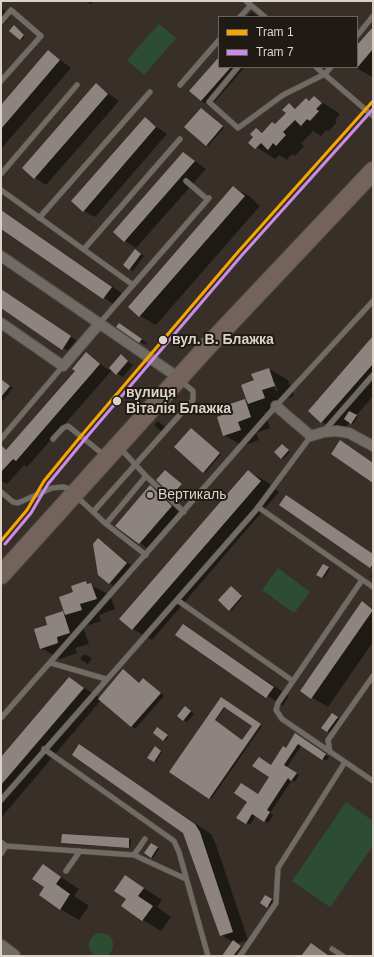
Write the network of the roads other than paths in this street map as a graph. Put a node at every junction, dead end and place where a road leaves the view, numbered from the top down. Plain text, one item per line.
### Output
1 (248, 3) edge
2 (241, 16) edge
3 (264, 16) edge
4 (373, 16) edge
5 (1, 22) edge
6 (358, 35) edge
7 (218, 41) edge
8 (237, 68) edge
9 (317, 68) edge
10 (330, 68) edge
11 (325, 74) junction
12 (1, 81) edge
13 (76, 85) dead end
14 (180, 85) dead end
15 (150, 92) dead end
16 (373, 116) edge
17 (180, 139) dead end
18 (373, 171) edge
19 (1, 174) edge
20 (186, 182) dead end
21 (1, 190) edge
22 (40, 218) junction
23 (84, 249) junction
24 (1, 256) edge
25 (133, 285) junction
26 (373, 301) edge
27 (1, 323) edge
28 (99, 324) junction
29 (63, 366) junction
30 (373, 375) edge
31 (179, 378) junction
32 (276, 406) junction
33 (324, 432) junction
34 (311, 436) junction
35 (1, 439) edge
36 (53, 439) dead end
37 (373, 446) edge
38 (112, 451) junction
39 (136, 466) junction
40 (146, 476) junction
41 (1, 492) edge
42 (75, 493) junction
43 (258, 507) junction
44 (93, 512) junction
45 (184, 512) junction
46 (106, 524) junction
47 (146, 555) junction
48 (1, 574) edge
49 (362, 580) junction
50 (373, 587) edge
51 (177, 600) junction
52 (51, 662) junction
53 (373, 676) edge
54 (106, 679) junction
55 (293, 681) junction
56 (1, 718) edge
57 (44, 750) junction
58 (330, 752) junction
59 (345, 762) junction
60 (373, 781) edge
61 (1, 800) edge
62 (145, 839) dead end
63 (1, 842) edge
64 (6, 846) junction
65 (80, 851) junction
66 (1, 854) edge
67 (134, 855) junction
68 (66, 871) dead end
69 (186, 879) junction
70 (1, 947) edge
71 (332, 949) dead end
72 (13, 956) edge
73 (208, 956) edge
74 (240, 956) edge
75 (343, 956) edge

1 - 2 lane
1 - 3 lane
4 - 6 lane
5 - 12 lane
7 - 14 lane
8 - 11 lane
9 - 11 lane
10 - 11 lane
11 - 16 lane
13 - 19 lane
15 - 22 lane
17 - 23 lane
18 - 31 highway
20 - 25 lane
21 - 22 lane
22 - 23 lane
23 - 25 lane
24 - 28 street
25 - 28 lane
26 - 32 lane
27 - 29 street
28 - 29 street
28 - 31 street
29 - 35 lane
30 - 33 lane
31 - 38 highway
31 - 39 lane
32 - 34 street
32 - 45 lane
33 - 34 street
33 - 37 street
34 - 43 lane
36 - 38 lane
38 - 39 lane
38 - 42 highway
39 - 40 lane
39 - 44 lane
40 - 45 lane
40 - 46 lane
41 - 42 lane
42 - 44 lane
42 - 48 highway
43 - 49 lane
43 - 51 lane
44 - 46 lane
45 - 47 lane
46 - 47 lane
47 - 52 lane
49 - 50 lane
49 - 55 lane
51 - 54 lane
51 - 55 lane
52 - 54 lane
52 - 56 lane
53 - 58 lane
54 - 57 lane
55 - 58 lane
57 - 61 lane
57 - 69 lane
58 - 59 lane
59 - 60 lane
59 - 74 lane
62 - 67 lane
63 - 64 lane
64 - 65 lane
64 - 66 lane
65 - 67 lane
65 - 68 lane
67 - 69 lane
69 - 73 lane
70 - 72 street
71 - 75 lane

